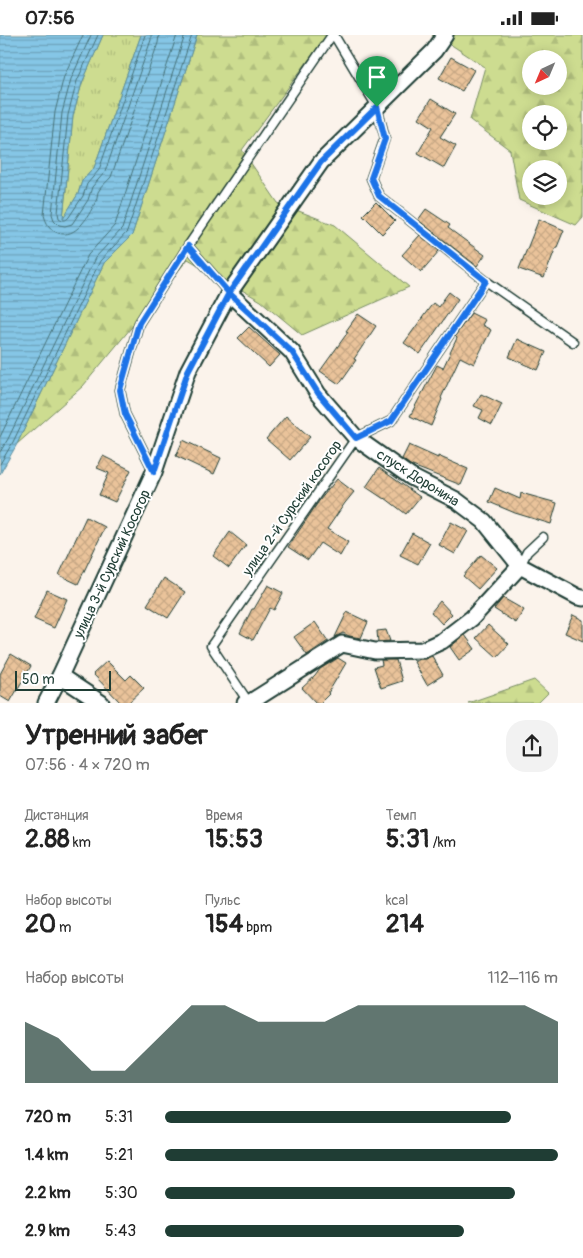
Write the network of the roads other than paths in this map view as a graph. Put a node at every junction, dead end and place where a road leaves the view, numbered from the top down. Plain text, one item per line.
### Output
1 (333, 35) edge
2 (445, 35) edge
3 (377, 107) junction
4 (188, 246) junction
5 (486, 281) junction
6 (229, 293) junction
7 (573, 342) dead end
8 (356, 438) junction
9 (154, 472) junction
10 (543, 537) dead end
11 (520, 566) junction
12 (583, 598) edge
13 (60, 676) junction
14 (46, 703) edge
15 (102, 703) edge
16 (247, 703) edge

1 - 3 lane
1 - 4 lane
2 - 3 street, улица 3-й Сурский Косогор
3 - 5 lane
3 - 6 street, улица 3-й Сурский Косогор
4 - 6 lane
4 - 9 lane
5 - 7 lane
5 - 8 lane, улица 2-й Сурский косогор
6 - 8 street, спуск Доронина
6 - 9 street, улица 3-й Сурский Косогор
8 - 11 street, спуск Доронина
8 - 16 lane, улица 2-й Сурский косогор
9 - 13 street, улица 3-й Сурский Косогор
10 - 11 lane
11 - 12 street, спуск Доронина
11 - 16 street
13 - 14 street, улица 3-й Сурский Косогор
13 - 15 street

